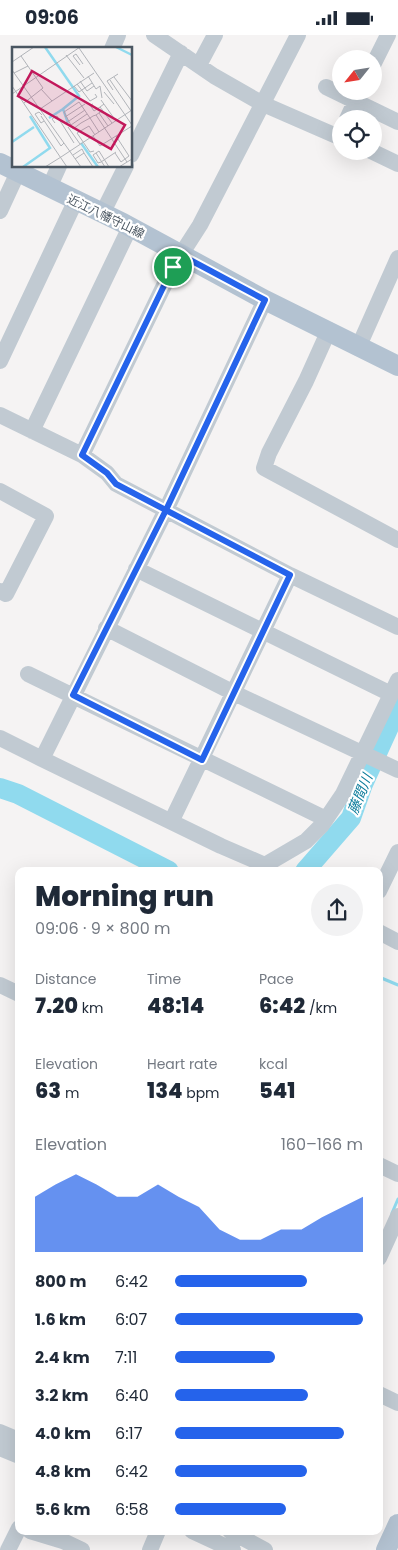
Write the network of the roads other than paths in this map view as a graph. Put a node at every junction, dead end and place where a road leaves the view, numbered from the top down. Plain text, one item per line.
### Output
1 (118, 35) edge
2 (154, 35) edge
3 (215, 35) edge
4 (298, 35) edge
5 (388, 35) edge
6 (113, 47) edge
7 (380, 50) edge
8 (181, 53) junction
9 (199, 65) junction
10 (326, 87) dead end
11 (332, 89) edge
12 (364, 100) edge
13 (263, 103) junction
14 (398, 122) edge
15 (332, 132) edge
16 (132, 153) edge
17 (382, 156) edge
18 (0, 163) edge
19 (398, 164) edge
20 (59, 167) edge
21 (126, 167) edge
22 (18, 172) junction
23 (49, 188) junction
24 (75, 202) junction
25 (0, 211) edge
26 (102, 215) junction
27 (130, 227) junction
28 (181, 255) junction
29 (398, 258) edge
30 (265, 300) junction
31 (329, 330) junction
32 (358, 347) junction
33 (0, 361) edge
34 (398, 366) edge
35 (0, 415) edge
36 (32, 431) junction
37 (82, 455) junction
38 (0, 491) edge
39 (166, 510) junction
40 (398, 540) edge
41 (136, 569) junction
42 (290, 575) junction
43 (0, 591) edge
44 (398, 627) edge
45 (106, 628) junction
46 (264, 630) junction
47 (28, 674) dead end
48 (394, 687) edge
49 (234, 693) junction
50 (73, 695) junction
51 (0, 738) edge
52 (362, 752) junction
53 (42, 759) junction
54 (202, 760) junction
55 (397, 767) edge
56 (326, 819) junction
57 (172, 821) junction
58 (396, 862) edge
59 (383, 884) edge
60 (383, 933) edge
61 (398, 942) edge
62 (0, 985) edge
63 (15, 992) edge
64 (383, 1167) edge
65 (398, 1175) edge
66 (398, 1216) edge
67 (383, 1246) edge
68 (383, 1396) edge
69 (398, 1403) edge
70 (0, 1432) edge
71 (15, 1438) edge
72 (0, 1448) edge
73 (15, 1454) edge
74 (398, 1524) edge
75 (16, 1535) edge
76 (43, 1535) edge
77 (156, 1535) edge
78 (209, 1535) edge
79 (242, 1543) edge
80 (8, 1550) edge
81 (82, 1550) edge
82 (150, 1550) edge
83 (265, 1550) edge
84 (386, 1550) edge

1 - 6 street
2 - 8 street
3 - 9 street
4 - 13 street
5 - 7 street
8 - 9 street
8 - 16 street
9 - 13 street
10 - 11 street
12 - 14 street
13 - 15 street
13 - 28 street
17 - 19 street
18 - 22 main road, 近江八幡守山線
20 - 23 street
21 - 26 street
22 - 23 main road, 近江八幡守山線
22 - 25 street
23 - 24 main road, 近江八幡守山線
24 - 26 main road, 近江八幡守山線
24 - 33 street
26 - 27 main road, 近江八幡守山線
27 - 28 main road, 近江八幡守山線
27 - 36 street
28 - 30 main road, 近江八幡守山線
28 - 37 street
29 - 32 street
30 - 31 main road, 近江八幡守山線
30 - 39 street
31 - 32 main road, 近江八幡守山線
31 - 40 street
32 - 34 main road, 近江八幡守山線
35 - 36 street
36 - 37 street
37 - 39 street
38 - 43 street
39 - 41 street
39 - 42 street
41 - 45 street
41 - 46 street
42 - 44 street
42 - 46 street
45 - 49 street
45 - 50 street
46 - 48 street
46 - 49 street
47 - 50 street
48 - 52 street
49 - 52 street
49 - 54 street
50 - 53 street
50 - 54 street
51 - 53 street
52 - 55 street
52 - 56 street
53 - 57 street
54 - 56 street
54 - 57 street
56 - 57 street
58 - 59 street
60 - 61 street
62 - 63 street
64 - 65 street
66 - 67 street
68 - 69 street
70 - 71 street
72 - 73 street
74 - 84 main road
75 - 80 street
76 - 81 street
77 - 82 street
78 - 79 street
79 - 83 street

